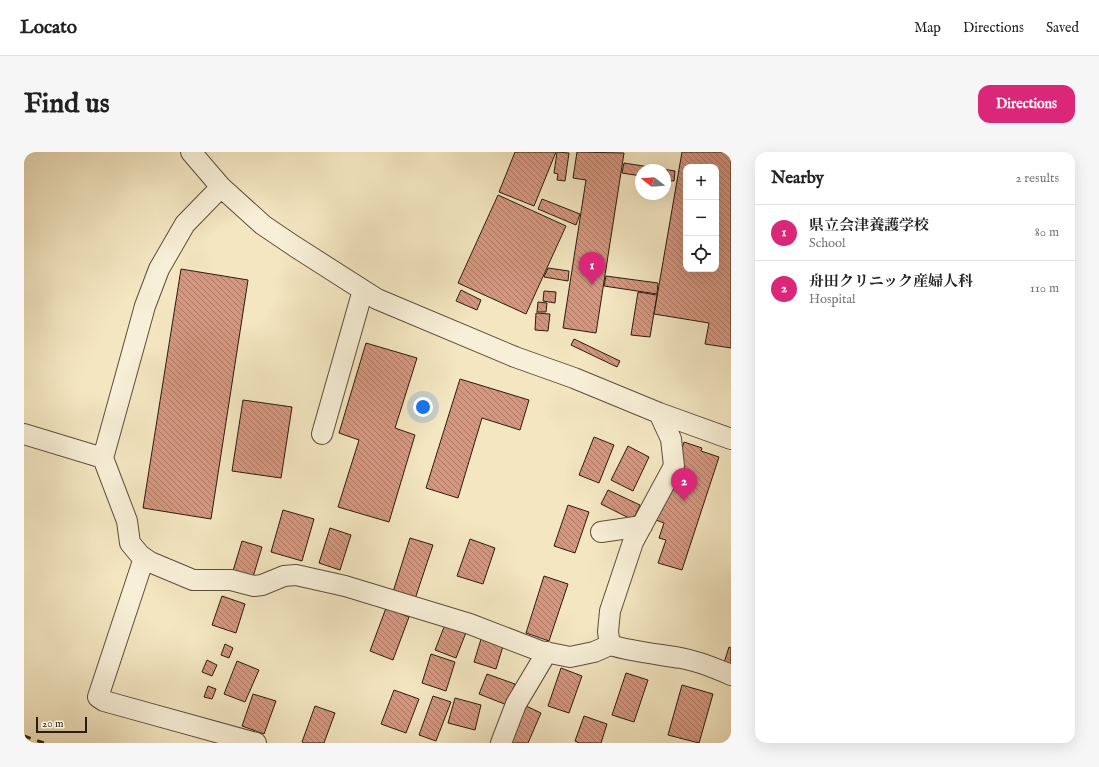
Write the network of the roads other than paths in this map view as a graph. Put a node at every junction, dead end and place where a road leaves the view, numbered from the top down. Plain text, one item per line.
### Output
1 (191, 152) edge
2 (221, 187) junction
3 (363, 290) junction
4 (659, 413) junction
5 (24, 434) edge
6 (322, 434) dead end
7 (731, 439) edge
8 (103, 458) junction
9 (642, 526) junction
10 (601, 532) dead end
11 (144, 558) junction
12 (610, 645) junction
13 (548, 652) junction
14 (731, 675) edge
15 (256, 743) edge
16 (501, 743) edge

1 - 2 street
2 - 3 street
2 - 8 street
3 - 4 street
3 - 6 street
4 - 7 street
4 - 9 street
5 - 8 street
8 - 11 street
9 - 10 street
9 - 12 street
11 - 13 street
11 - 15 street
12 - 13 street
12 - 14 street
13 - 16 street

